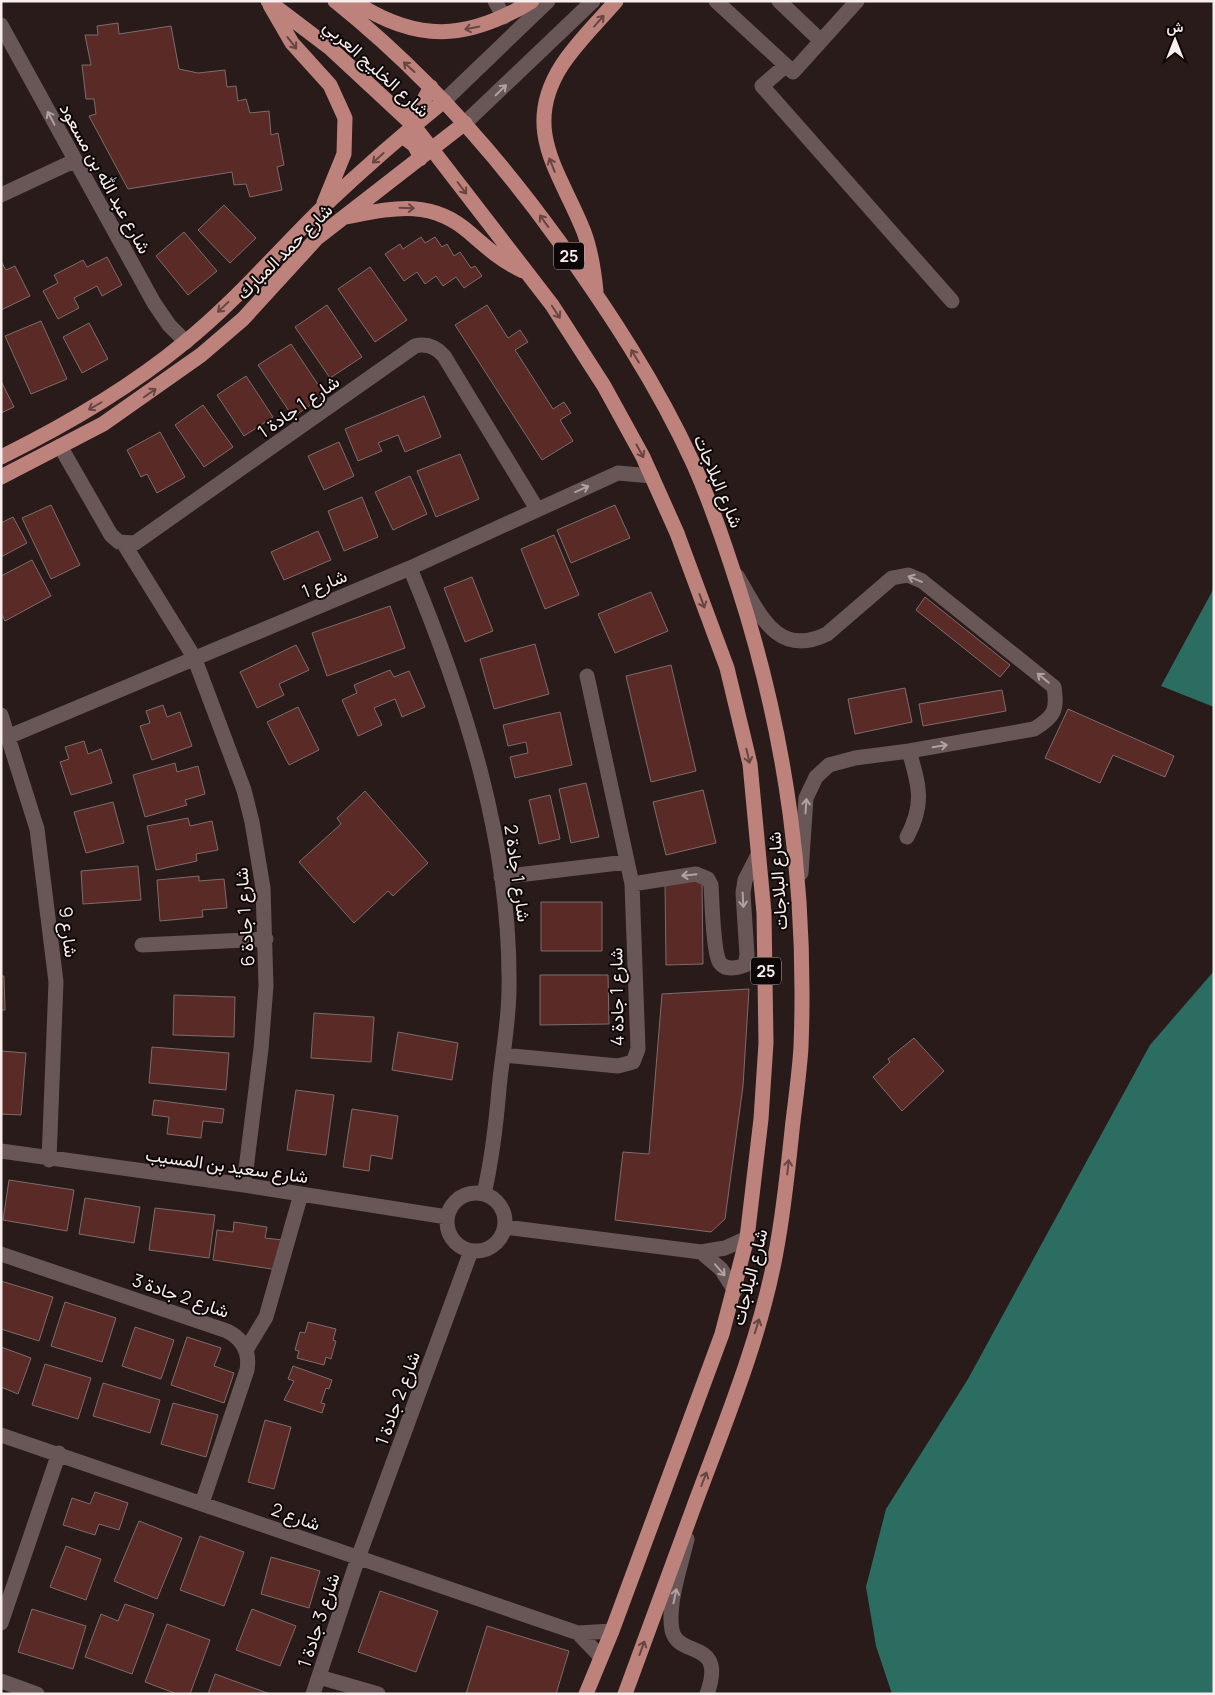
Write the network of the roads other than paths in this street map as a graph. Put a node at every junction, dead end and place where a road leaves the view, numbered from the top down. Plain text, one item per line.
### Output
1 (268, 1) edge
2 (335, 1) edge
3 (353, 1) edge
4 (495, 1) edge
5 (532, 1) edge
6 (548, 1) edge
7 (616, 1) edge
8 (716, 1) edge
9 (779, 1) edge
10 (590, 2) edge
11 (850, 4) edge
12 (504, 18) junction
13 (1, 26) edge
14 (821, 41) junction
15 (786, 66) junction
16 (431, 86) junction
17 (444, 101) junction
18 (401, 113) junction
19 (465, 123) junction
20 (414, 126) junction
21 (400, 137) junction
22 (433, 149) junction
23 (420, 159) junction
24 (74, 161) junction
25 (1, 195) edge
26 (322, 208) junction
27 (342, 218) junction
28 (526, 273) junction
29 (596, 293) junction
30 (952, 301) dead end
31 (186, 342) junction
32 (60, 446) junction
33 (1, 457) edge
34 (652, 476) junction
35 (1, 477) edge
36 (537, 509) junction
37 (124, 544) junction
38 (732, 566) junction
39 (410, 568) junction
40 (194, 657) junction
41 (587, 676) dead end
42 (1, 714) edge
43 (10, 736) junction
44 (909, 751) junction
45 (907, 837) dead end
46 (758, 855) junction
47 (627, 862) junction
48 (501, 876) junction
49 (632, 884) junction
50 (800, 890) junction
51 (266, 939) junction
52 (142, 945) dead end
53 (504, 1055) junction
54 (1, 1151) edge
55 (49, 1160) junction
56 (244, 1185) junction
57 (301, 1194) junction
58 (484, 1194) junction
59 (447, 1217) junction
60 (505, 1227) junction
61 (747, 1238) junction
62 (471, 1251) junction
63 (701, 1252) junction
64 (1, 1254) edge
65 (735, 1291) junction
66 (246, 1350) junction
67 (1, 1435) edge
68 (59, 1453) junction
69 (202, 1503) junction
70 (693, 1508) junction
71 (358, 1558) junction
72 (1, 1622) edge
73 (612, 1631) junction
74 (578, 1633) junction
75 (601, 1657) junction
76 (319, 1677) junction
77 (1, 1681) edge
78 (36, 1694) edge
79 (313, 1694) edge
80 (378, 1694) edge
81 (586, 1694) edge
82 (625, 1694) edge
83 (706, 1694) edge

1 - 18 main road, شارع الخليج العربي / 25
1 -> 26 main road
16 -> 2 main road, شارع الخليج العربي / 25
12 -> 3 main road
4 - 12 street
5 - 12 main road
6 - 17 street, شارع حمد المبارك
29 -> 7 main road
8 - 15 street
9 - 14 street
19 -> 10 street, شارع حمد المبارك
11 - 14 street
24 -> 13 street, شارع عبد الله بن مسعود
14 - 15 street
15 - 30 street
16 - 17 main road, شارع الخليج العربي / 25
16 - 18 main road
17 - 19 main road, شارع الخليج العربي / 25
17 - 20 main road, شارع حمد المبارك
18 - 20 main road, شارع الخليج العربي / 25
19 - 22 main road, شارع حمد المبارك
29 -> 19 main road, شارع البلاجات / 25
20 - 21 main road, شارع حمد المبارك
20 - 22 main road, شارع الخليج العربي / 25
21 - 23 main road
21 -> 26 main road, شارع حمد المبارك
22 - 23 main road, شارع حمد المبارك
22 -> 28 main road, شارع البلاجات / 25
23 - 27 main road, شارع حمد المبارك
24 - 25 street
24 - 31 street, شارع عبد الله بن مسعود
26 -> 31 main road, شارع حمد المبارك
27 -> 28 main road
32 -> 27 main road, شارع حمد المبارك
28 -> 34 main road, شارع البلاجات / 25
38 -> 29 main road, شارع البلاجات / 25
31 -> 33 main road, شارع حمد المبارك
32 - 35 main road, شارع حمد المبارك
32 - 37 street
36 -> 34 street, شارع 1
34 -> 46 main road, شارع البلاجات / 25
36 - 37 street, شارع 1 جادة 1
36 - 39 street, شارع 1
37 - 40 street, شارع 1 جادة 6
44 -> 38 street
38 - 50 main road, شارع البلاجات / 25
39 - 40 street, شارع 1
39 - 48 street, شارع 1 جادة 2
40 - 43 street, شارع 1
40 - 51 street, شارع 1 جادة 6
41 - 47 street, شارع 1 جادة 4
42 - 43 street, شارع 9
43 - 55 street, شارع 9
44 - 45 street
50 -> 44 street
46 -> 49 street
46 - 61 main road, شارع البلاجات / 25
47 - 48 street
47 - 49 street, شارع 1 جادة 4
48 - 53 street, شارع 1 جادة 2
49 - 53 street, شارع 1 جادة 4
70 -> 50 main road, شارع البلاجات / 25
51 - 52 street
51 - 56 street, شارع 1 جادة 6
53 - 58 street, شارع 1 جادة 2
54 - 55 street, شارع سعيد بن المسيب
55 - 56 street, شارع سعيد بن المسيب
56 - 57 street, شارع سعيد بن المسيب
57 - 59 street, شارع سعيد بن المسيب
57 - 66 street
58 - 59 street
58 - 60 street
59 - 62 street
60 - 62 street
60 - 63 street
61 - 63 street
61 - 65 main road, شارع البلاجات / 25
62 - 71 street, شارع 2 جادة 1
63 -> 65 street
64 - 66 street, شارع 2 جادة 3
65 - 73 main road, شارع البلاجات / 25
66 - 69 street
67 - 68 street, شارع 2
68 - 69 street, شارع 2
68 - 72 street
69 - 71 street, شارع 2
82 -> 70 main road, شارع البلاجات / 25
83 -> 70 street
71 - 74 street, شارع 2
71 - 76 street, شارع 3 جادة 1
73 - 74 street, شارع 2
73 - 75 main road, شارع البلاجات / 25
74 - 75 street, شارع 2
75 - 81 main road, شارع البلاجات / 25
76 - 79 street, شارع 3 جادة 1
76 - 80 street
77 - 78 street

